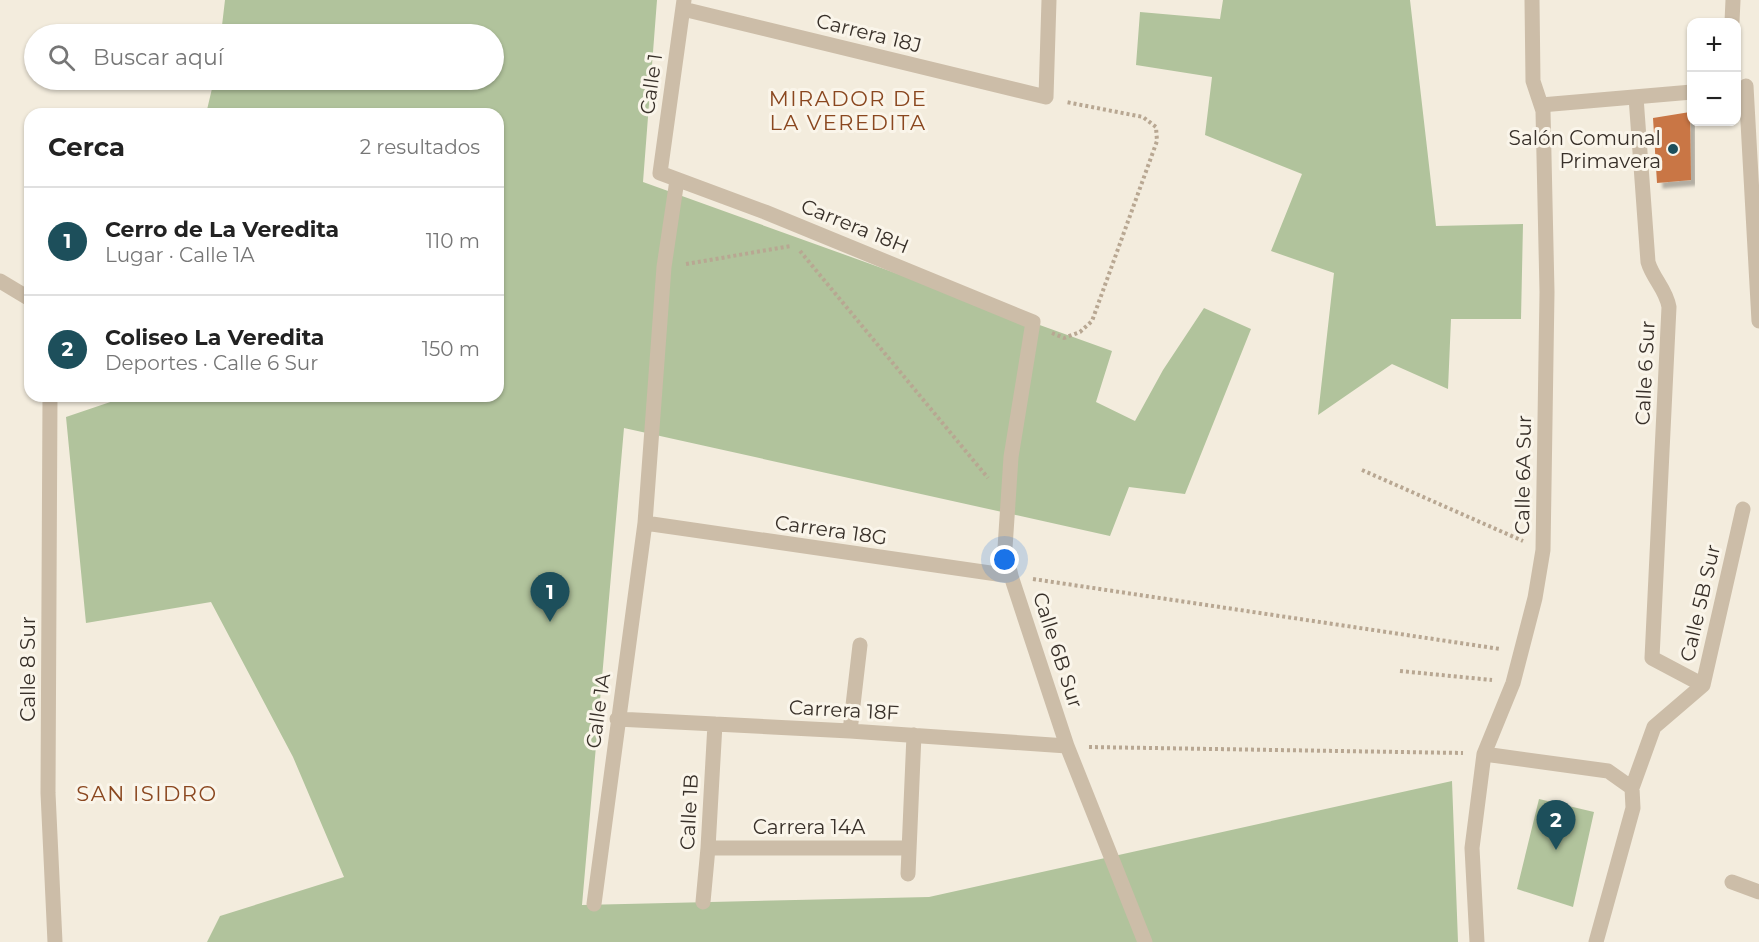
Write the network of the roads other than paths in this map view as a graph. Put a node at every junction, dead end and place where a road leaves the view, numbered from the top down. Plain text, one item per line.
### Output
1 (1049, 0) edge
2 (1532, 0) edge
3 (1733, 0) edge
4 (683, 4) edge
5 (1732, 18) edge
6 (1747, 86) edge
7 (1687, 92) edge
8 (1636, 96) junction
9 (1541, 105) junction
10 (660, 173) joint
11 (677, 180) junction
12 (0, 281) edge
13 (24, 295) edge
14 (1759, 321) edge
15 (1033, 322) joint
16 (50, 402) edge
17 (1743, 509) dead end
18 (645, 523) junction
19 (1011, 576) junction
20 (860, 645) dead end
21 (1703, 685) junction
22 (617, 719) junction
23 (715, 724) junction
24 (850, 731) junction
25 (914, 735) junction
26 (1067, 746) junction
27 (1484, 754) junction
28 (1632, 788) junction
29 (708, 848) junction
30 (909, 848) junction
31 (908, 874) dead end
32 (1732, 882) dead end
33 (1759, 891) edge
34 (703, 902) dead end
35 (594, 904) dead end
36 (55, 942) edge
37 (1145, 942) edge
38 (1477, 942) edge
39 (1596, 942) edge

1 - 4 street, Carrera 18J
2 - 9 street, Calle 6A Sur
3 - 5 street
4 - 10 street, Calle 1
6 - 14 street
7 - 8 street
8 - 9 street
8 - 21 street, Calle 6 Sur
9 - 27 street, Calle 6A Sur
10 - 11 street, Carrera 18H
11 - 15 street, Carrera 18H
11 - 18 street, Calle 1A
12 - 13 street
15 - 19 street, Calle 6B Sur
16 - 36 street, Calle 8 Sur
17 - 21 street, Calle 5B Sur
18 - 19 street, Carrera 18G
18 - 22 street, Calle 1A
19 - 26 street, Calle 6B Sur
20 - 24 street
21 - 28 street, Calle 5B Sur
22 - 23 street, Carrera 18F
22 - 35 street, Calle 1A
23 - 24 street, Carrera 18F
23 - 29 street, Calle 1B
24 - 25 street, Carrera 18F
25 - 26 street, Carrera 18F
25 - 30 street
26 - 37 street, Calle 6B Sur
27 - 28 street
27 - 38 street, Calle 6A Sur
28 - 39 street
29 - 30 street, Carrera 14A
29 - 34 street, Calle 1B
30 - 31 street
32 - 33 street

